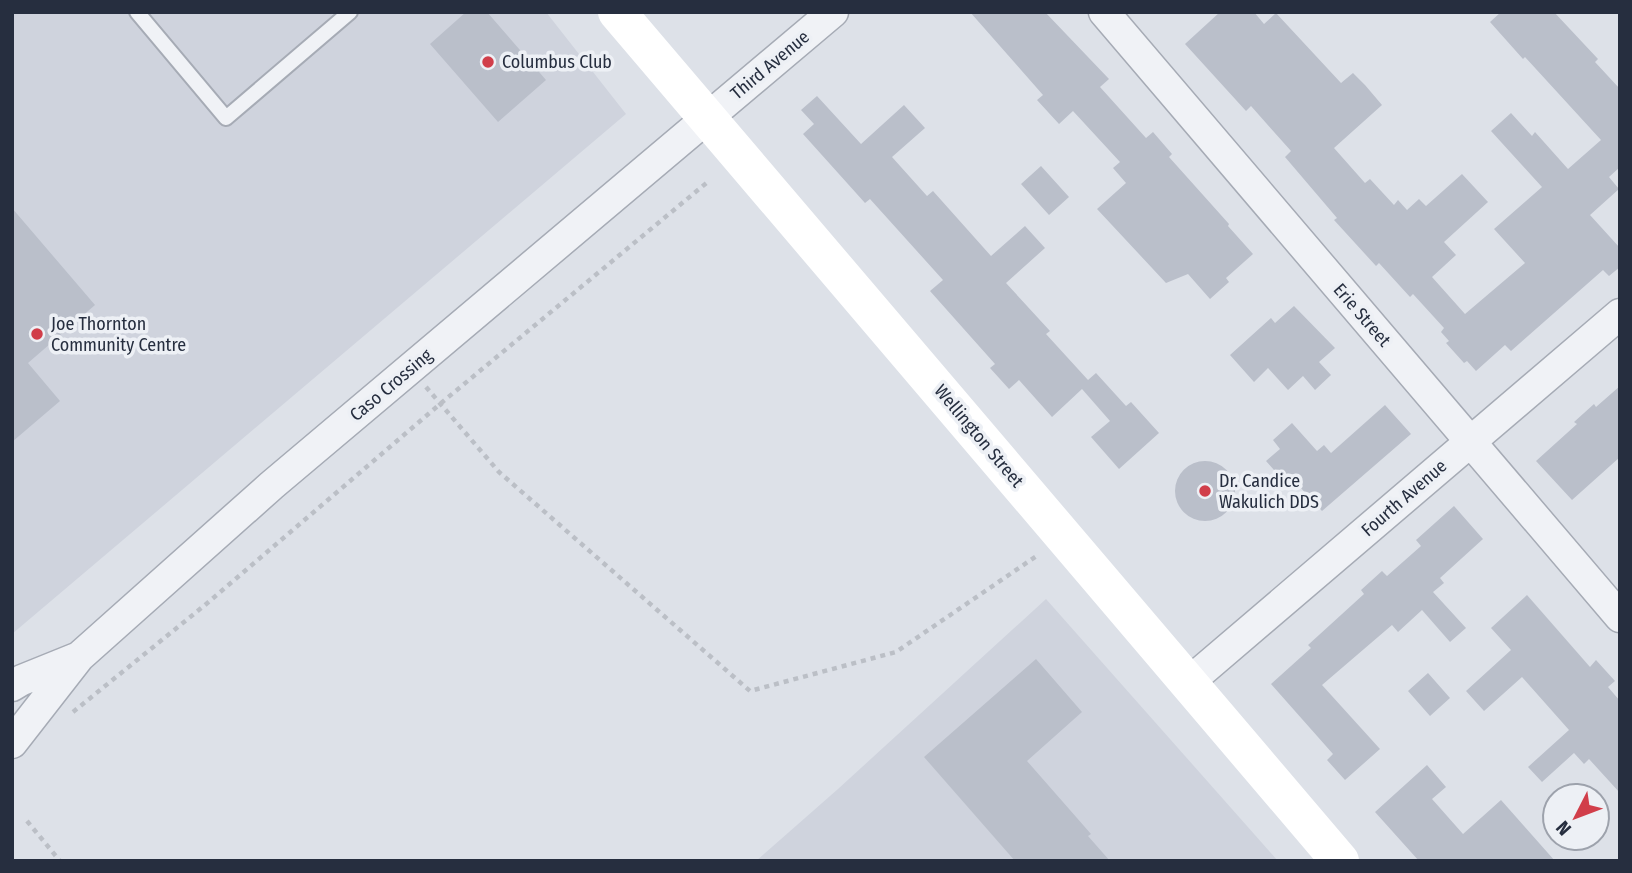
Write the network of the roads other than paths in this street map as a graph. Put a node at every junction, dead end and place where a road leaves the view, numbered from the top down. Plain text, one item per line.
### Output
1 (137, 12) edge
2 (350, 12) edge
3 (617, 12) edge
4 (833, 12) edge
5 (1104, 12) edge
6 (708, 119) junction
7 (1620, 314) edge
8 (1470, 441) junction
9 (1620, 617) edge
10 (79, 657) junction
11 (1189, 682) junction
12 (12, 685) edge
13 (12, 744) edge
14 (1340, 861) edge

1 - 2 lane
3 - 6 street, Wellington Street
4 - 6 street, Third Avenue
5 - 8 street, Erie Street
6 - 10 street, Caso Crossing
6 - 11 street, Wellington Street
7 - 8 street, Fourth Avenue
8 - 9 street, Erie Street
8 - 11 street, Fourth Avenue
10 - 12 street, Caso Crossing
10 - 13 street, Caso Crossing
11 - 14 street, Wellington Street

